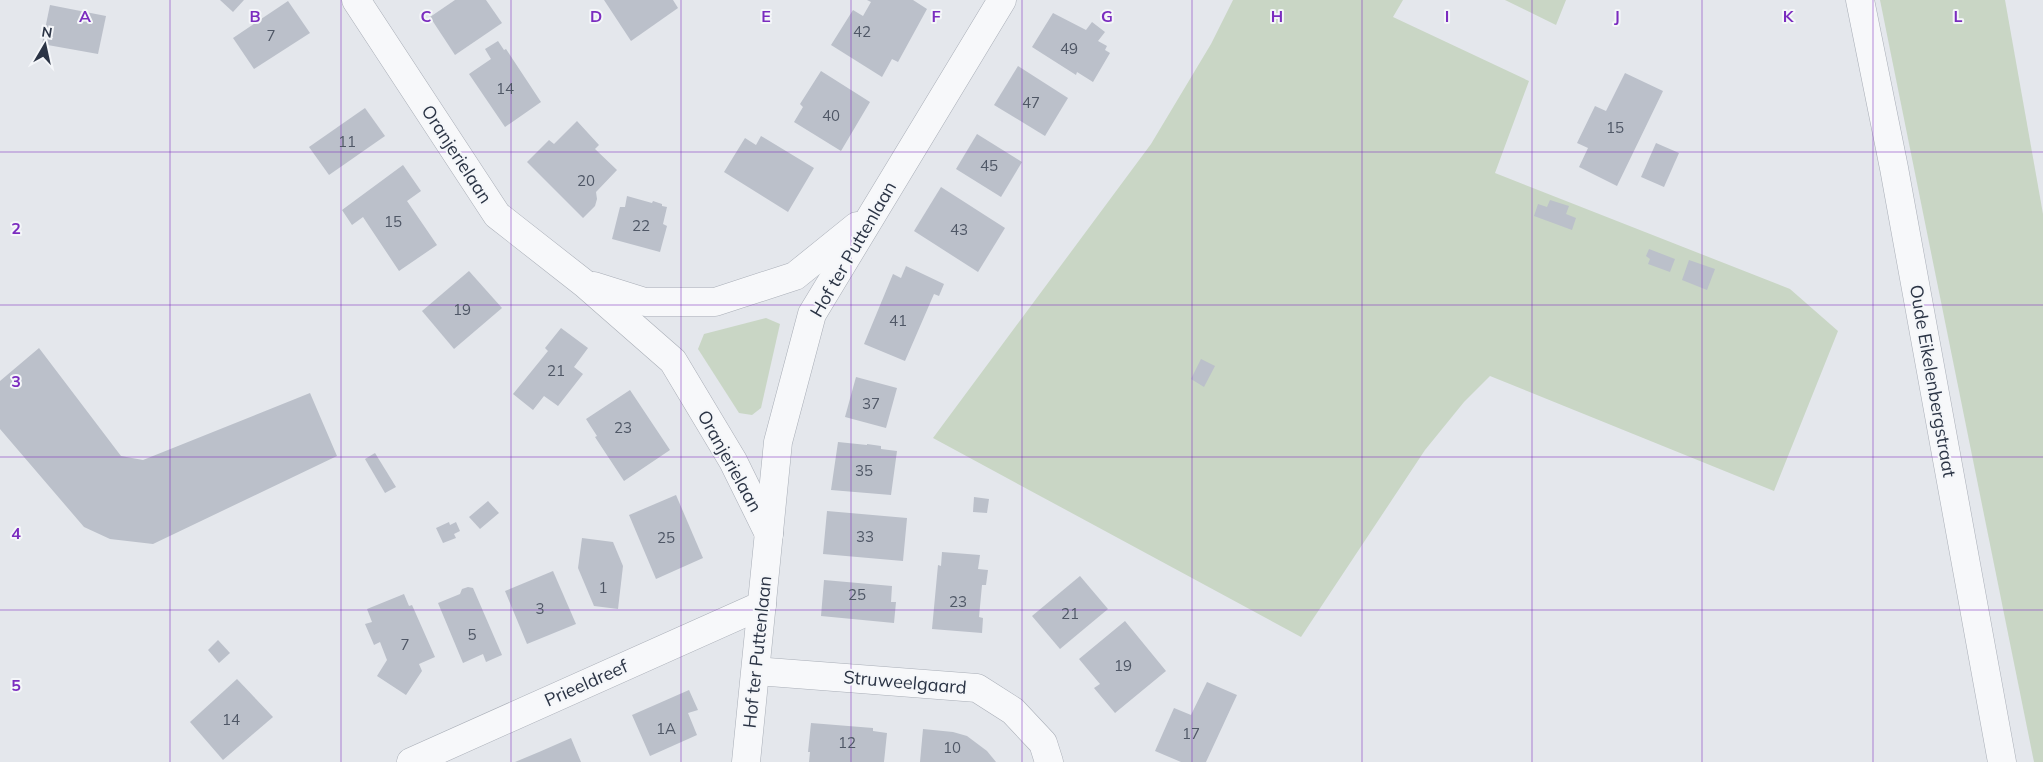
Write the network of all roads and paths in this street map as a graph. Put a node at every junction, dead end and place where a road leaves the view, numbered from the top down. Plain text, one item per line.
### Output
1 (356, 0) edge
2 (1002, 0) edge
3 (1860, 0) edge
4 (871, 215) junction
5 (585, 284) junction
6 (769, 534) junction
7 (762, 605) junction
8 (756, 671) junction
9 (411, 762) edge
10 (746, 762) edge
11 (1049, 762) edge
12 (2002, 762) edge

1 - 5 street, Oranjerielaan
2 - 4 street, Hof ter Puttenlaan
3 - 12 street, Oude Eikelenbergstraat
4 - 5 street, Oranjerielaan
4 - 6 street, Hof ter Puttenlaan
5 - 6 street, Oranjerielaan
6 - 7 street, Hof ter Puttenlaan
7 - 8 street, Hof ter Puttenlaan
7 - 9 street, Prieeldreef
8 - 10 street, Hof ter Puttenlaan
8 - 11 street, Struweelgaard

